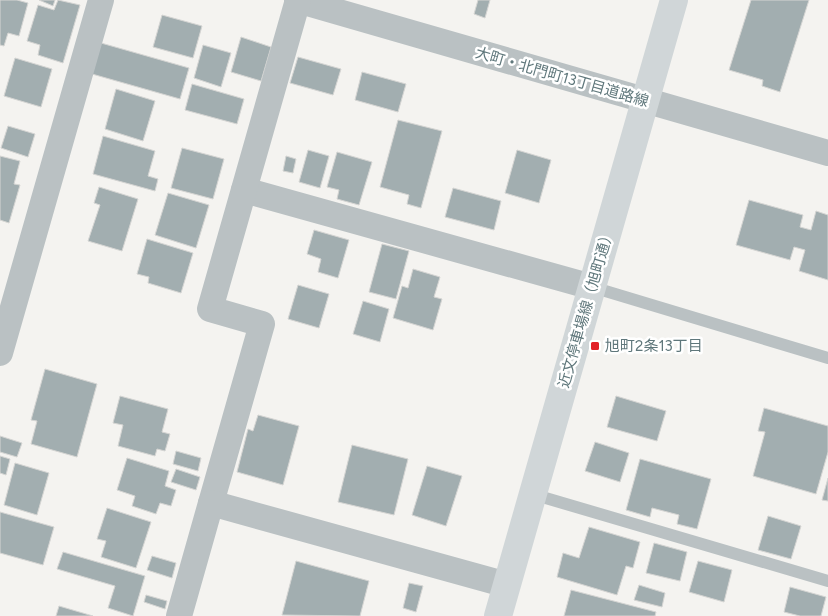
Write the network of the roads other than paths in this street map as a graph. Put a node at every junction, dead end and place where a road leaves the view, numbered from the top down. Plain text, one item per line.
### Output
1 (101, 0) edge
2 (674, 0) edge
3 (306, 1) edge
4 (645, 100) junction
5 (828, 153) edge
6 (244, 190) junction
7 (592, 287) junction
8 (0, 353) edge
9 (828, 358) edge
10 (532, 494) junction
11 (211, 502) junction
12 (828, 581) edge
13 (506, 585) junction
14 (179, 616) edge
15 (498, 616) edge

1 - 8 street
2 - 4 main road, 近文停車場線（旭町通）
3 - 4 street, 大町・北門町13丁目道路線
3 - 6 street
4 - 5 street, 大町・北門町13丁目道路線
4 - 7 main road, 近文停車場線（旭町通）
6 - 7 street
6 - 11 street
7 - 9 lane
7 - 10 main road, 近文停車場線（旭町通）
10 - 12 lane
10 - 13 main road, 近文停車場線（旭町通）
11 - 13 street
11 - 14 street
13 - 15 main road, 近文停車場線（旭町通）

